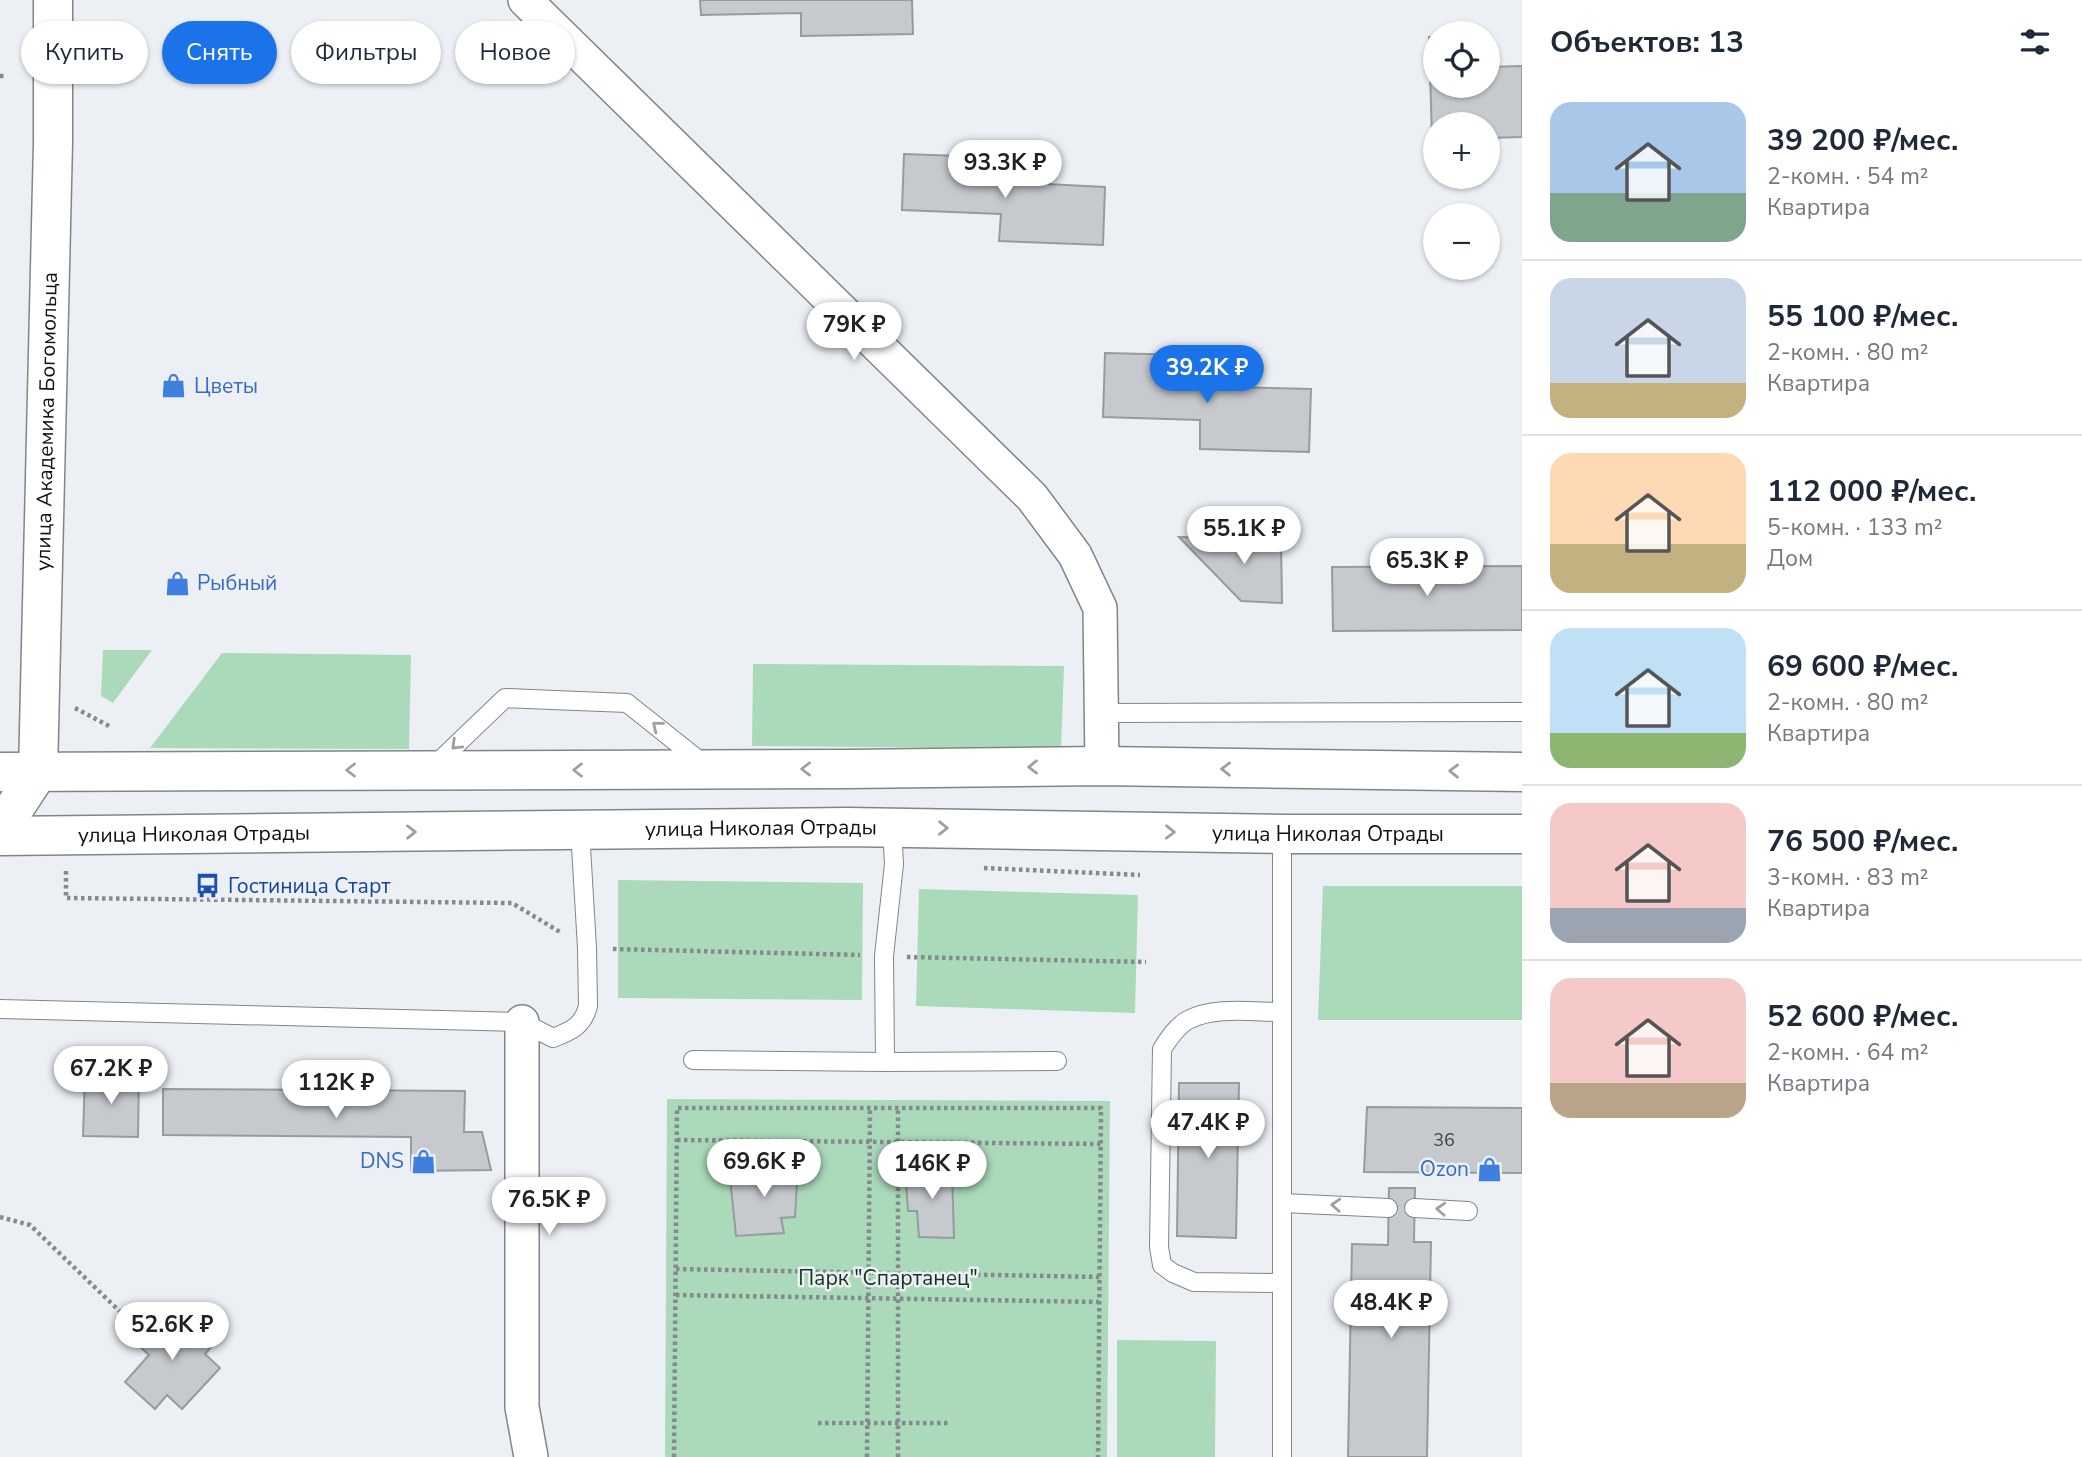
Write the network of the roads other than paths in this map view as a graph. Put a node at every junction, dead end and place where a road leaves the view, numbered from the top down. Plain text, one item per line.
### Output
1 (53, 0) edge
2 (525, 0) edge
3 (1522, 712) edge
4 (1103, 713) junction
5 (1102, 766) junction
6 (710, 769) junction
7 (430, 770) junction
8 (0, 772) edge
9 (38, 772) junction
10 (1522, 772) edge
11 (892, 827) junction
12 (0, 830) edge
13 (580, 830) junction
14 (1282, 834) junction
15 (1522, 834) edge
16 (0, 836) edge
17 (0, 1009) edge
18 (1282, 1012) junction
19 (522, 1021) junction
20 (693, 1060) dead end
21 (1057, 1061) dead end
22 (885, 1062) junction
23 (1283, 1203) junction
24 (1388, 1208) dead end
25 (1414, 1208) dead end
26 (1468, 1211) dead end
27 (1282, 1283) junction
28 (531, 1457) edge
29 (1282, 1457) edge

1 - 9 main road, улица Академика Богомольца
2 - 4 street
3 - 4 lane
4 - 5 street
5 -> 6 main road
10 -> 5 main road
6 -> 7 main road
6 -> 7 lane
7 -> 9 main road
8 - 9 main road
9 - 12 main road
11 - 13 main road, улица Николая Отрады
11 -> 14 main road, улица Николая Отрады
11 - 22 lane
16 -> 13 main road, улица Николая Отрады
13 - 19 lane
14 - 15 main road, улица Николая Отрады
14 - 18 lane
17 - 19 lane
18 - 23 lane
18 - 27 lane
19 - 28 street
20 - 22 lane
21 - 22 lane
24 -> 23 lane
23 - 27 lane
26 -> 25 lane
27 - 29 lane

